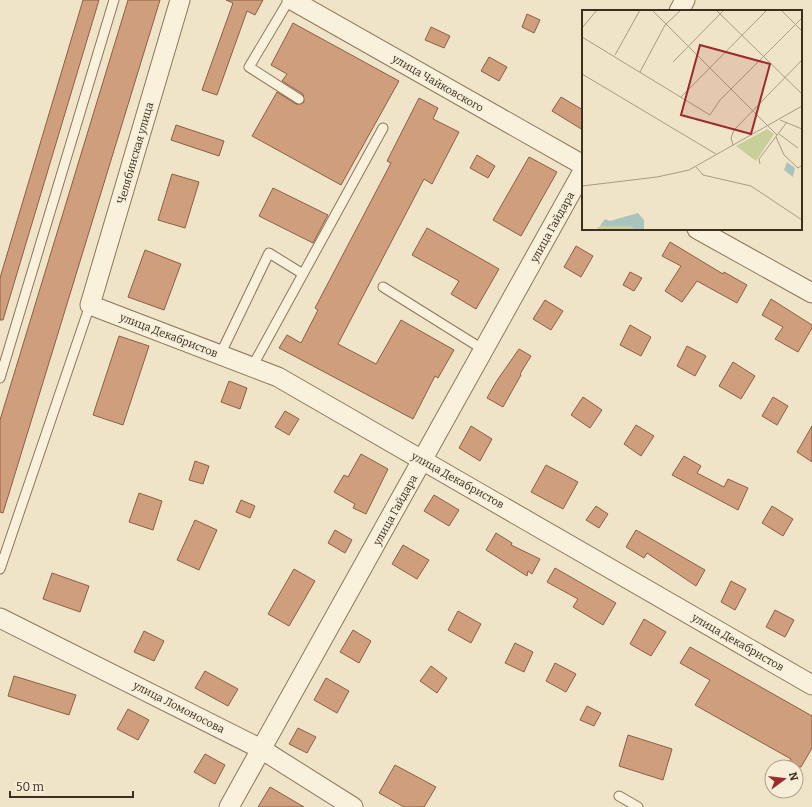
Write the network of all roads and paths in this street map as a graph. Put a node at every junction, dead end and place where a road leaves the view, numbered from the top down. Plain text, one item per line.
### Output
1 (114, 0) edge
2 (180, 0) edge
3 (289, 0) edge
4 (292, 0) edge
5 (685, 0) edge
6 (680, 10) edge
7 (299, 99) dead end
8 (383, 128) dead end
9 (582, 164) edge
10 (582, 173) edge
11 (699, 230) edge
12 (303, 274) junction
13 (383, 287) dead end
14 (812, 293) edge
15 (90, 305) junction
16 (484, 350) junction
17 (220, 355) junction
18 (252, 367) junction
19 (0, 378) edge
20 (423, 461) junction
21 (0, 569) edge
22 (0, 618) edge
23 (812, 685) edge
24 (262, 749) junction
25 (619, 796) dead end
26 (229, 807) edge
27 (352, 807) edge
28 (638, 807) edge

1 - 19 lane
2 - 15 street, Челябинская улица
3 - 7 lane
4 - 9 street, улица Чайковского
5 - 6 street
8 - 12 lane
10 - 16 street, улица Гайдара
11 - 14 street
12 - 17 lane
12 - 18 lane
13 - 16 lane
15 - 17 street, улица Декабристов
15 - 21 lane
16 - 20 street, улица Гайдара
17 - 18 street, улица Декабристов
18 - 20 street, улица Декабристов
20 - 23 street, улица Декабристов
20 - 24 street, улица Гайдара
22 - 24 street, улица Ломоносова
24 - 26 street, улица Гайдара
24 - 27 street, улица Ломоносова
25 - 28 lane

